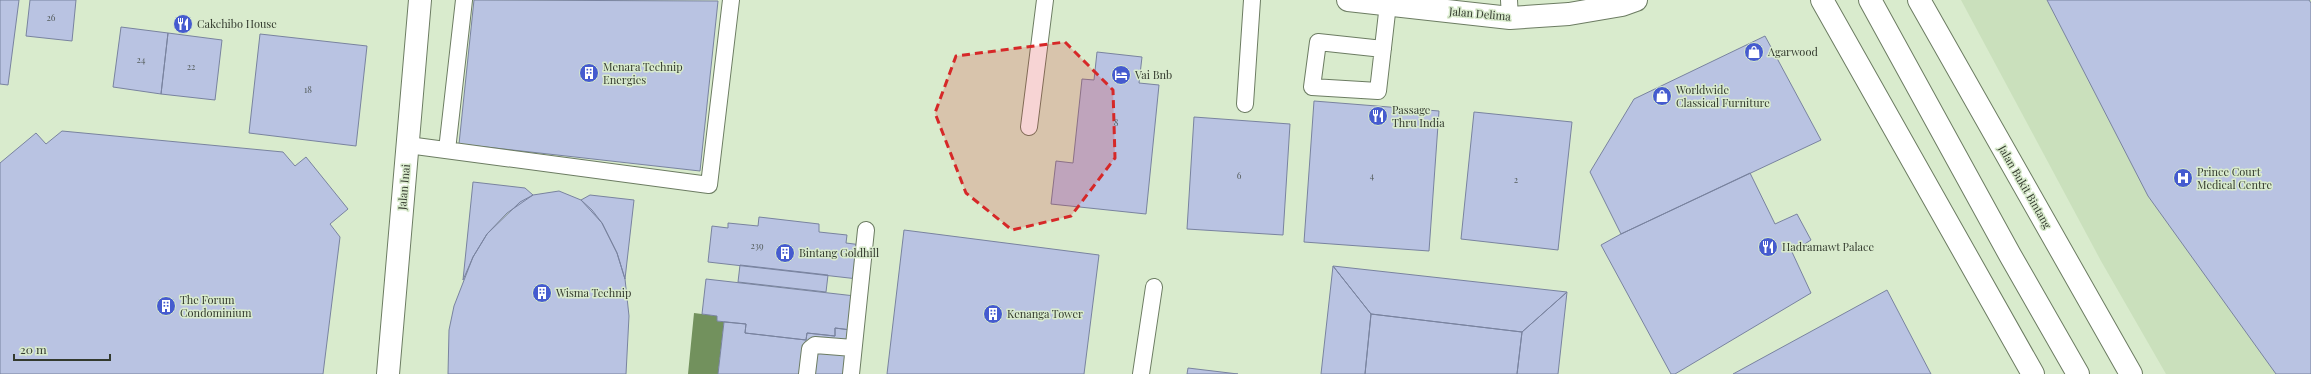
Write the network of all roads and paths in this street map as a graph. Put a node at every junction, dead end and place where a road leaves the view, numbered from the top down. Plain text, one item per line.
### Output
1 (420, 0) edge
2 (464, 0) edge
3 (731, 0) edge
4 (1045, 0) edge
5 (1252, 0) edge
6 (1348, 0) edge
7 (1636, 0) edge
8 (1822, 0) edge
9 (1870, 0) edge
10 (1919, 0) edge
11 (1388, 4) junction
12 (1509, 9) edge
13 (1383, 49) junction
14 (1246, 104) dead end
15 (1029, 127) dead end
16 (408, 145) junction
17 (447, 150) junction
18 (866, 230) dead end
19 (1154, 287) dead end
20 (853, 348) junction
21 (388, 374) edge
22 (807, 374) edge
23 (851, 374) edge
24 (1141, 374) edge
25 (2033, 374) edge
26 (2078, 374) edge
27 (2131, 374) edge

1 - 16 main road, Jalan Inai
2 - 17 lane
3 - 17 lane
4 - 15 lane
5 - 14 lane
6 - 11 main road, Jalan Delima
7 - 12 main road, Jalan Delima
8 - 25 main road
9 - 26 main road
10 - 27 main road, Jalan Bukit Bintang
11 - 12 main road, Jalan Delima
11 - 13 lane
13 - 13 lane
16 - 17 lane
16 - 21 main road, Jalan Inai
18 - 20 lane
19 - 24 lane
20 - 22 lane
20 - 23 lane

